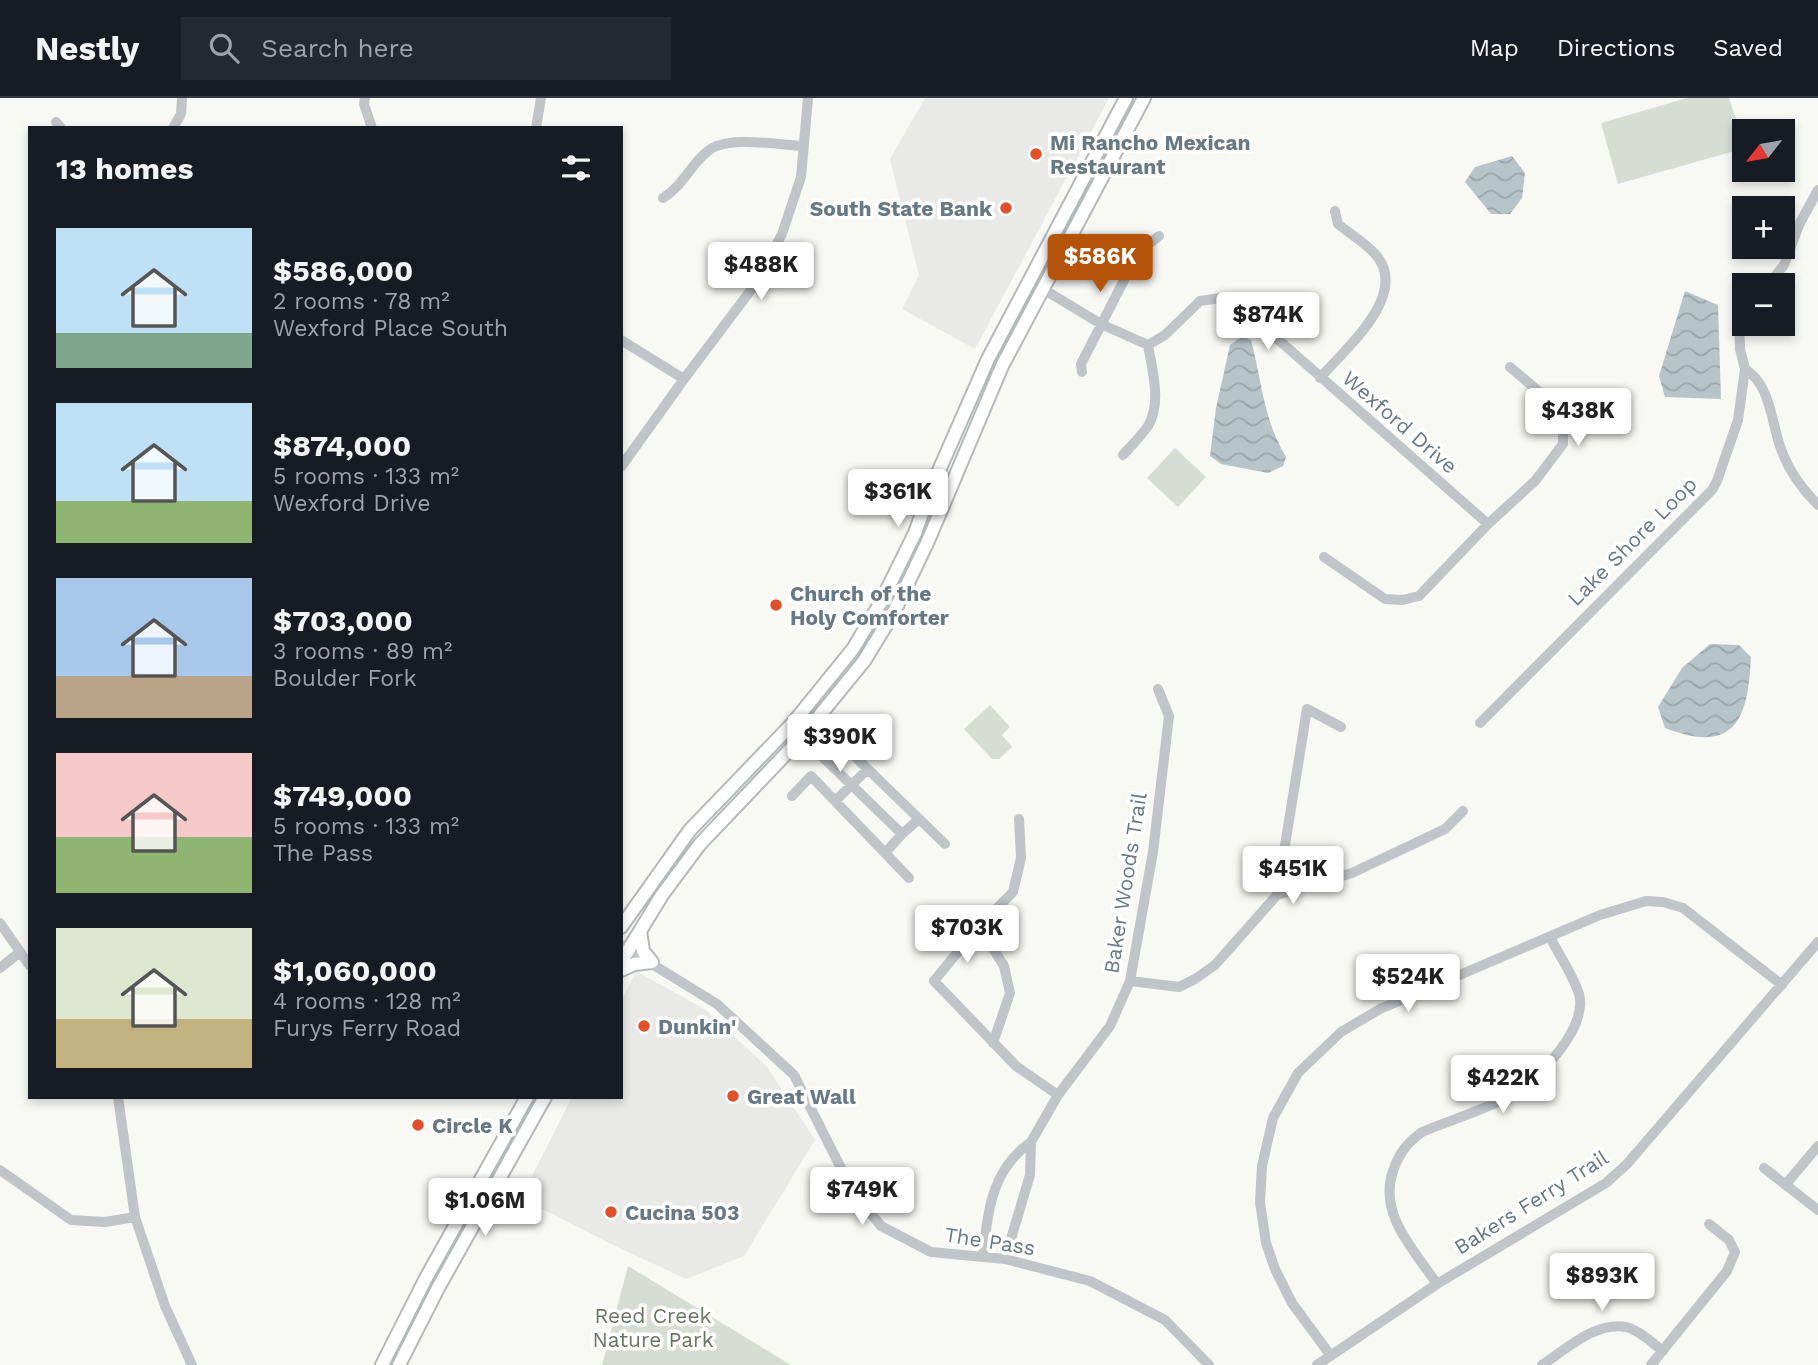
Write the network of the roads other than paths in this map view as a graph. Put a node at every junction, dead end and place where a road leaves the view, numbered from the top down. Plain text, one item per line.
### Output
1 (182, 98) edge
2 (365, 98) edge
3 (541, 98) edge
4 (808, 98) edge
5 (1126, 98) edge
6 (1144, 98) edge
7 (174, 126) edge
8 (370, 126) edge
9 (536, 126) edge
10 (804, 146) junction
11 (1818, 190) edge
12 (663, 198) dead end
13 (1335, 211) dead end
14 (1159, 236) dead end
15 (1778, 273) edge
16 (1043, 289) junction
17 (1101, 324) junction
18 (1740, 336) edge
19 (623, 341) edge
20 (1148, 345) junction
21 (1510, 367) dead end
22 (1745, 369) junction
23 (1082, 372) dead end
24 (1320, 378) junction
25 (684, 379) junction
26 (1123, 455) dead end
27 (623, 464) edge
28 (1818, 505) edge
29 (1488, 524) junction
30 (1324, 557) dead end
31 (1158, 689) dead end
32 (1480, 723) dead end
33 (861, 724) dead end
34 (1341, 727) dead end
35 (802, 737) junction
36 (868, 769) junction
37 (851, 785) junction
38 (792, 796) dead end
39 (835, 801) junction
40 (1463, 811) dead end
41 (919, 819) junction
42 (1019, 819) dead end
43 (902, 834) junction
44 (945, 844) dead end
45 (885, 853) junction
46 (909, 878) dead end
47 (1277, 895) junction
48 (0, 923) edge
49 (623, 924) edge
50 (979, 926) junction
51 (640, 930) junction
52 (1550, 937) junction
53 (1818, 942) edge
54 (20, 952) junction
55 (623, 953) edge
56 (652, 962) junction
57 (28, 963) edge
58 (0, 968) edge
59 (623, 969) edge
60 (1130, 981) junction
61 (1782, 985) junction
62 (993, 1043) junction
63 (1058, 1095) junction
64 (118, 1099) edge
65 (526, 1099) edge
66 (544, 1099) edge
67 (1031, 1142) junction
68 (1818, 1146) edge
69 (1765, 1168) dead end
70 (0, 1170) edge
71 (482, 1178) junction
72 (1786, 1184) junction
73 (496, 1186) junction
74 (1818, 1210) edge
75 (135, 1217) junction
76 (1709, 1224) dead end
77 (983, 1256) junction
78 (1005, 1259) junction
79 (1437, 1284) junction
80 (1663, 1351) junction
81 (1331, 1356) junction
82 (192, 1365) edge
83 (382, 1365) edge
84 (399, 1365) edge
85 (1209, 1365) edge
86 (1317, 1365) edge
87 (1542, 1365) edge
88 (1651, 1365) edge

1 - 7 street
2 - 8 street
3 - 9 street
4 - 10 street
5 - 49 main road
6 - 16 main road
10 - 12 street
10 - 25 street
11 - 15 street
13 - 24 street
14 - 17 street
16 - 17 street
16 - 35 main road
17 - 20 street
17 - 23 street
18 - 22 street, Lake Shore Loop
19 - 25 street
20 - 24 street, Wexford Drive
20 - 26 street
21 - 29 street
22 - 28 street
22 - 32 street, Lake Shore Loop
24 - 29 street, Wexford Drive
25 - 27 street
29 - 30 street
31 - 60 street, Baker Woods Trail
33 - 36 street
34 - 47 street
35 - 37 street
35 - 51 main road
36 - 37 street
36 - 41 street
37 - 39 street
37 - 43 street
38 - 39 street
39 - 45 street
40 - 47 street
41 - 43 street
41 - 44 street
42 - 50 street
43 - 45 street
45 - 46 street
47 - 60 street
48 - 54 street
50 - 62 street
50 - 62 street
51 - 55 main road
51 - 56 main road
52 - 61 street
52 - 79 street
52 - 81 street
53 - 61 street, Bakers Ferry Trail
54 - 57 street
54 - 58 street
55 - 56 street, The Pass
56 - 59 main road
56 - 77 street, The Pass
60 - 63 street, Baker Woods Trail
61 - 79 street, Bakers Ferry Trail
62 - 63 street
63 - 67 street, Baker Woods Trail
64 - 75 street
65 - 71 main road
66 - 73 main road
67 - 77 street, Baker Woods Trail
67 - 78 street, Baker Woods Trail
68 - 72 street
69 - 72 street
70 - 75 street
71 - 73 main road
71 - 83 main road
72 - 74 street
73 - 84 main road
75 - 82 street
76 - 80 street
77 - 78 street, The Pass
78 - 85 street, The Pass
79 - 81 street, Bakers Ferry Trail
80 - 87 street
80 - 88 street
81 - 86 street, Bakers Ferry Trail

